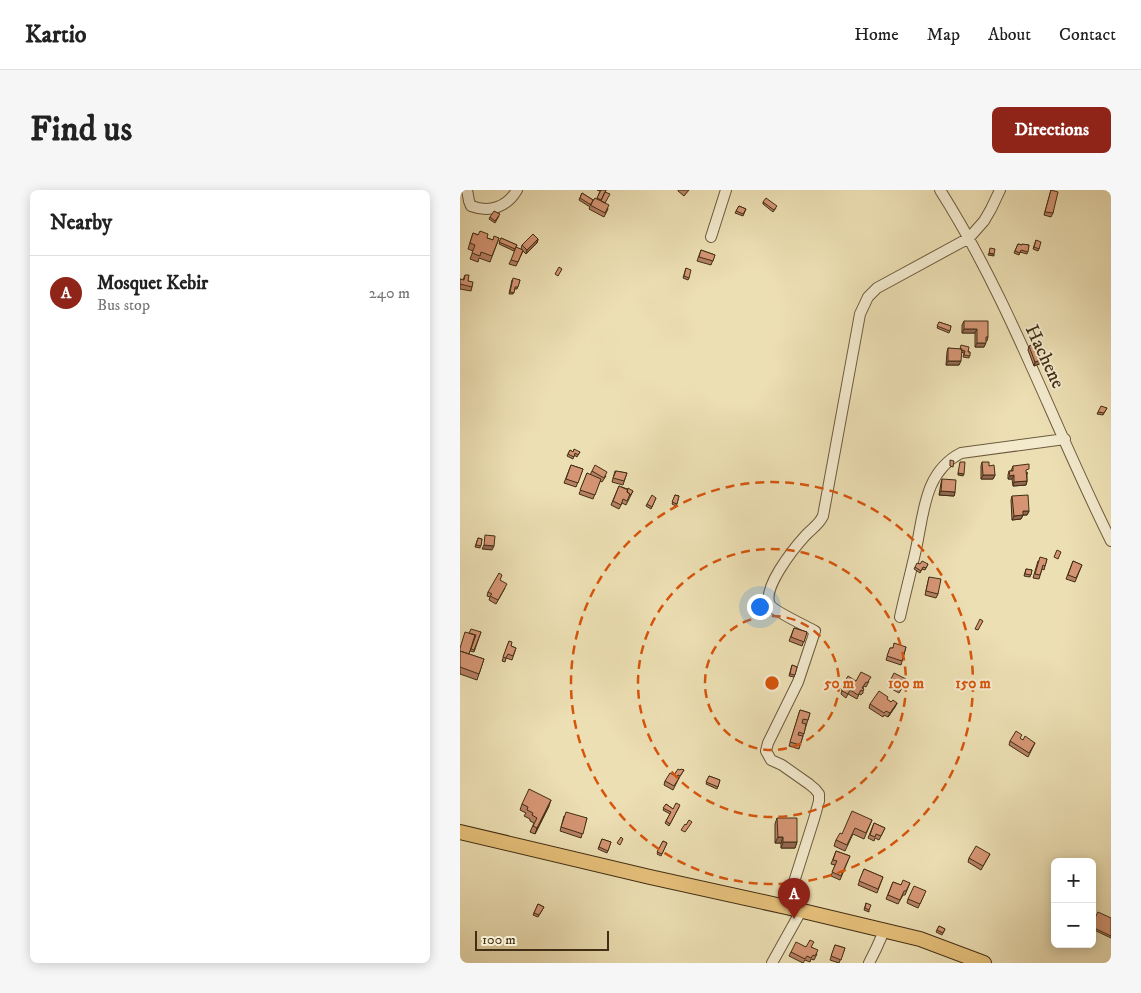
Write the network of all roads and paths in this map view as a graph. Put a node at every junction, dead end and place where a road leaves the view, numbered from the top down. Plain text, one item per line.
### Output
1 (467, 190) edge
2 (518, 190) edge
3 (726, 190) edge
4 (940, 190) edge
5 (1000, 190) edge
6 (711, 237) dead end
7 (970, 238) junction
8 (1065, 439) junction
9 (1111, 541) edge
10 (900, 617) dead end
11 (460, 832) edge
12 (786, 907) junction
13 (801, 911) junction
14 (884, 931) junction
15 (772, 963) edge
16 (868, 963) edge
17 (984, 963) edge

1 - 2 street
3 - 6 street
4 - 7 street, Hachene
5 - 7 street
7 - 8 street, Hachene
7 - 12 street
8 - 9 street, Hachene
8 - 10 street
11 - 12 main road
12 - 13 main road
13 - 14 main road
13 - 15 street
14 - 16 street
14 - 17 main road

